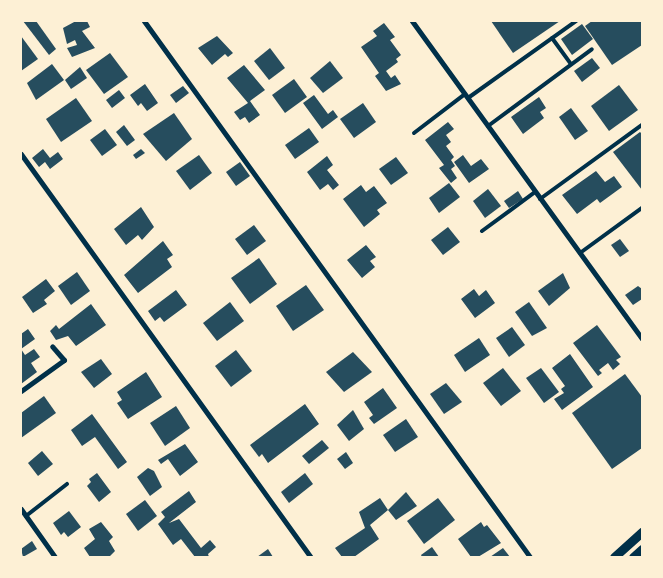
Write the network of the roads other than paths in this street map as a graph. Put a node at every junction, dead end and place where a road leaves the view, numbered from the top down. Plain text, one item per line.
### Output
1 (144, 21) edge
2 (412, 21) edge
3 (576, 21) edge
4 (552, 38) junction
5 (592, 49) dead end
6 (571, 64) junction
7 (466, 96) junction
8 (642, 125) edge
9 (488, 126) junction
10 (414, 133) dead end
11 (21, 154) edge
12 (535, 192) junction
13 (540, 199) junction
14 (642, 208) edge
15 (482, 231) dead end
16 (580, 253) junction
17 (642, 339) edge
18 (52, 346) dead end
19 (21, 390) edge
20 (68, 484) dead end
21 (21, 509) edge
22 (26, 516) junction
23 (642, 532) edge
24 (642, 549) edge
25 (55, 557) edge
26 (311, 557) edge
27 (530, 557) edge
28 (614, 557) edge
29 (633, 557) edge

1 - 27 street
2 - 7 street
3 - 4 lane
4 - 6 lane
4 - 7 lane
5 - 6 lane
6 - 9 lane
7 - 9 street
7 - 10 lane
8 - 13 lane
9 - 12 street
11 - 26 street
12 - 13 street
12 - 15 lane
13 - 16 street
14 - 16 lane
16 - 17 street
18 - 19 street
20 - 22 lane
21 - 22 street
22 - 25 street
23 - 28 street
24 - 29 street

